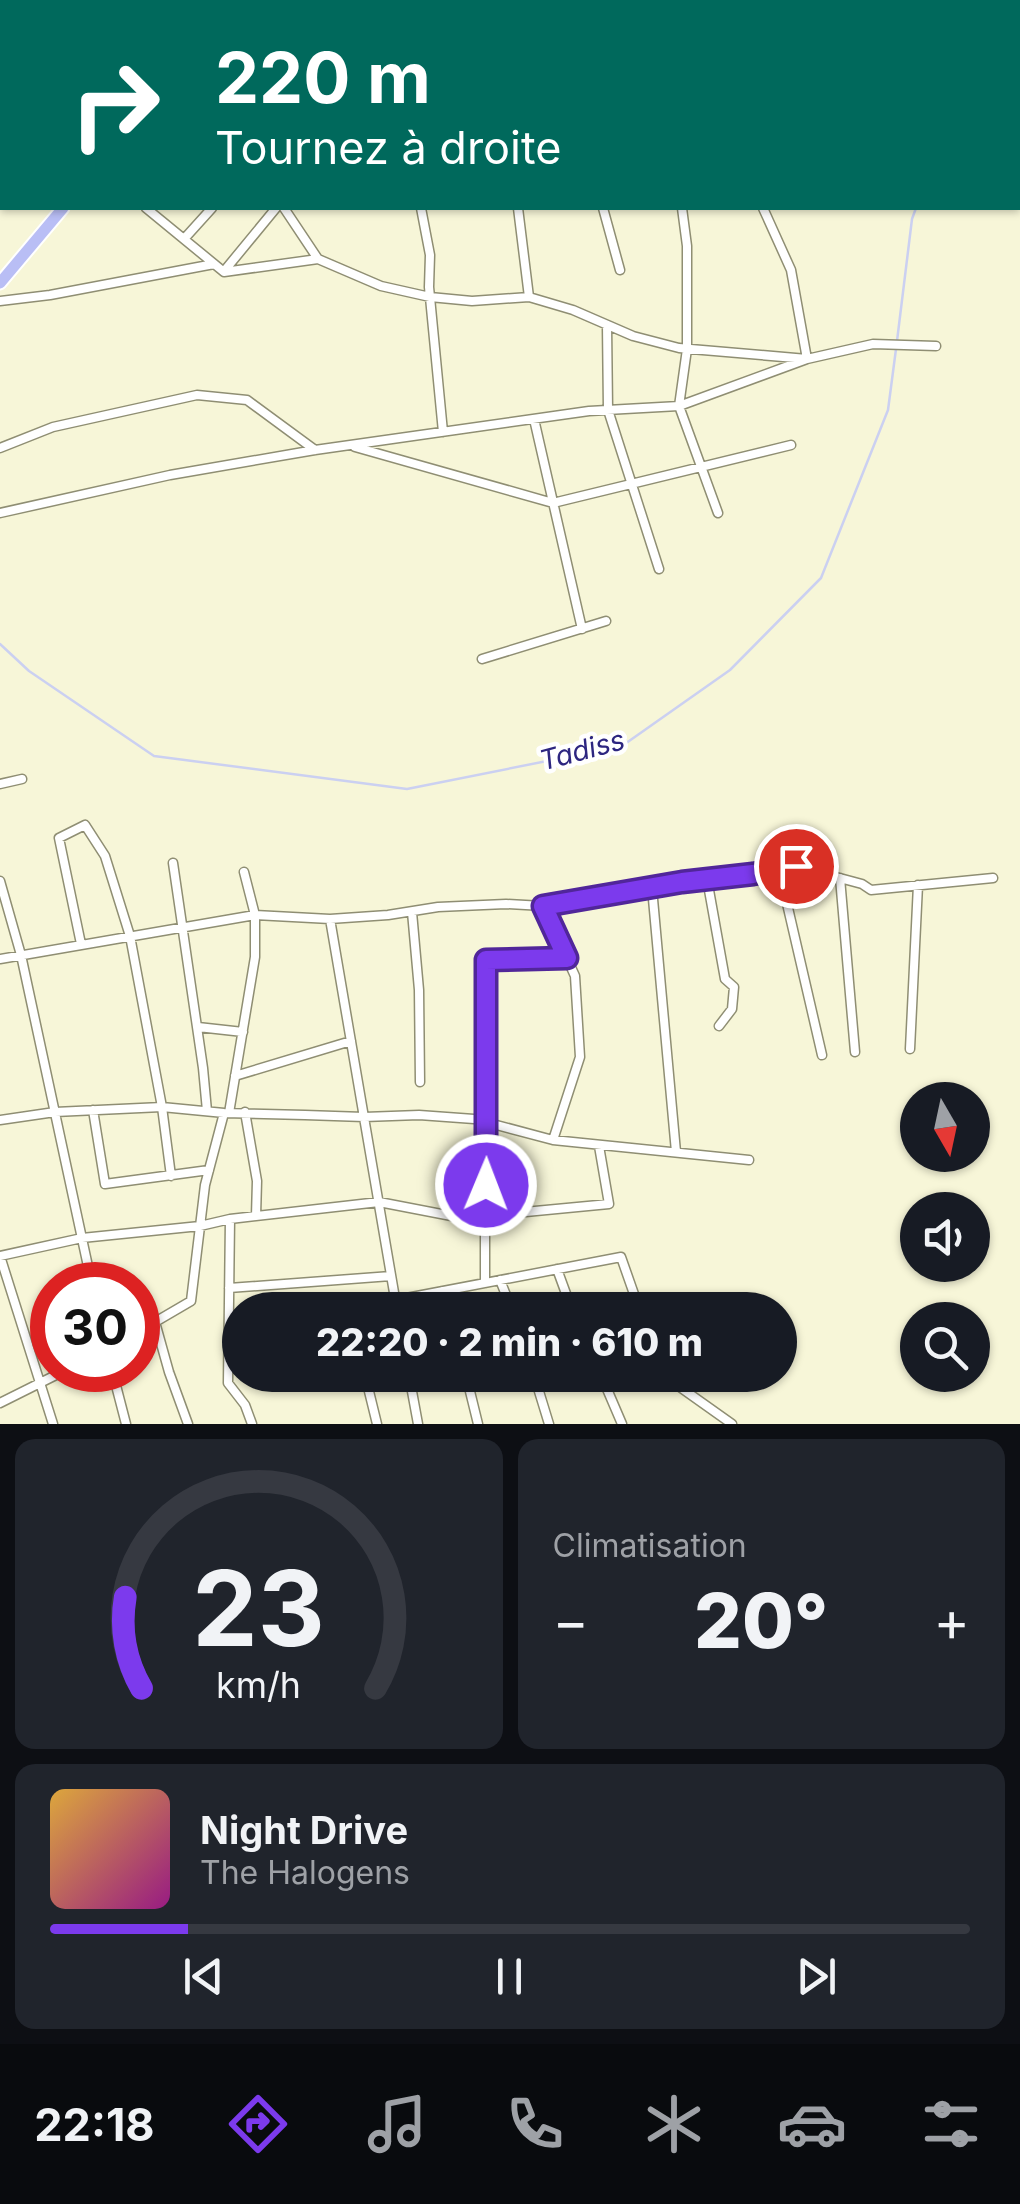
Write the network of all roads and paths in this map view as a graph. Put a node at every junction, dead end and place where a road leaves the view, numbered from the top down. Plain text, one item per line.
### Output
1 (62, 210) edge
2 (148, 210) edge
3 (210, 210) edge
4 (274, 210) edge
5 (285, 210) edge
6 (421, 210) edge
7 (518, 210) edge
8 (605, 210) edge
9 (682, 210) edge
10 (764, 210) edge
11 (184, 239) junction
12 (318, 258) junction
13 (214, 264) junction
14 (620, 270) dead end
15 (224, 272) junction
16 (0, 283) edge
17 (430, 297) junction
18 (530, 297) junction
19 (0, 302) edge
20 (608, 325) junction
21 (936, 346) dead end
22 (687, 349) junction
23 (807, 359) junction
24 (679, 406) junction
25 (608, 410) junction
26 (534, 419) junction
27 (443, 432) junction
28 (350, 445) junction
29 (791, 445) dead end
30 (0, 448) edge
31 (315, 450) junction
32 (701, 468) junction
33 (632, 482) junction
34 (554, 503) junction
35 (0, 513) edge
36 (718, 514) dead end
37 (659, 569) dead end
38 (606, 620) dead end
39 (582, 629) junction
40 (482, 658) dead end
41 (22, 779) dead end
42 (0, 784) edge
43 (173, 864) dead end
44 (779, 869) junction
45 (244, 872) dead end
46 (840, 878) junction
47 (993, 878) dead end
48 (707, 879) junction
49 (0, 881) edge
50 (918, 885) junction
51 (652, 888) junction
52 (543, 906) junction
53 (412, 912) junction
54 (255, 916) junction
55 (330, 918) junction
56 (184, 929) junction
57 (130, 936) junction
58 (80, 944) junction
59 (20, 955) junction
60 (0, 958) edge
61 (567, 958) junction
62 (719, 1026) dead end
63 (198, 1027) junction
64 (242, 1032) junction
65 (351, 1041) junction
66 (910, 1049) dead end
67 (855, 1052) dead end
68 (822, 1054) dead end
69 (235, 1076) junction
70 (420, 1082) dead end
71 (162, 1107) junction
72 (93, 1110) junction
73 (206, 1111) junction
74 (55, 1112) junction
75 (244, 1112) junction
76 (226, 1113) junction
77 (364, 1117) junction
78 (0, 1120) edge
79 (486, 1122) junction
80 (553, 1140) junction
81 (599, 1146) junction
82 (676, 1152) junction
83 (750, 1160) dead end
84 (209, 1170) junction
85 (171, 1176) junction
86 (379, 1202) junction
87 (256, 1216) junction
88 (485, 1216) junction
89 (230, 1219) junction
90 (200, 1226) junction
91 (82, 1238) junction
92 (0, 1256) edge
93 (87, 1262) edge
94 (557, 1269) junction
95 (391, 1276) junction
96 (500, 1280) junction
97 (485, 1283) junction
98 (228, 1288) junction
99 (442, 1291) joint
100 (228, 1292) edge
101 (394, 1292) edge
102 (439, 1292) edge
103 (505, 1292) edge
104 (565, 1292) edge
105 (633, 1292) edge
106 (160, 1319) edge
107 (160, 1340) edge
108 (30, 1348) edge
109 (30, 1388) edge
110 (44, 1392) edge
111 (118, 1392) edge
112 (235, 1392) edge
113 (369, 1392) edge
114 (412, 1392) edge
115 (470, 1392) edge
116 (539, 1392) edge
117 (608, 1392) edge
118 (687, 1392) edge
119 (0, 1403) edge
120 (53, 1424) edge
121 (126, 1424) edge
122 (188, 1424) edge
123 (252, 1424) edge
124 (377, 1424) edge
125 (418, 1424) edge
126 (478, 1424) edge
127 (549, 1424) edge
128 (622, 1424) edge
129 (732, 1424) edge

1 - 16 main road
2 - 11 street
3 - 11 street
4 - 15 street
5 - 12 street
6 - 17 street
7 - 18 street
8 - 14 street
9 - 22 street
10 - 23 street
11 - 13 street
12 - 15 street
12 - 17 street
13 - 15 street
13 - 19 street
17 - 18 street
17 - 27 street
18 - 20 street
20 - 22 street
20 - 25 street
21 - 23 street
22 - 23 street
22 - 24 street
23 - 24 street
24 - 25 street
24 - 32 street
25 - 26 street
25 - 33 street
26 - 27 street
26 - 34 street
27 - 28 street
28 - 31 street
28 - 34 street
29 - 32 street
30 - 31 street
31 - 35 street
32 - 33 street
32 - 36 street
33 - 34 street
33 - 37 street
34 - 39 street
38 - 39 street
39 - 40 street
41 - 42 street
43 - 56 street
44 - 46 street
44 - 48 street
44 - 68 street
45 - 54 street
46 - 50 street
46 - 67 street
47 - 50 street
48 - 51 street
48 - 62 street
49 - 59 street
50 - 66 street
51 - 52 street
51 - 82 street
52 - 53 street
52 - 61 street
53 - 55 street
53 - 70 street
54 - 55 street
54 - 56 street
54 - 64 street
55 - 65 street
56 - 57 street
56 - 63 street
57 - 58 street
57 - 58 street
57 - 71 street
58 - 59 street
59 - 60 street
59 - 74 street
61 - 79 street
61 - 80 street
63 - 64 street
63 - 73 street
64 - 69 street
65 - 69 street
65 - 77 street
69 - 76 street
71 - 72 street
71 - 73 street
71 - 85 street
72 - 74 street
72 - 85 street
73 - 76 street
74 - 78 street
74 - 91 street
75 - 76 street
75 - 77 street
75 - 87 street
76 - 84 street
77 - 79 street
77 - 86 street
79 - 80 street
79 - 88 street
80 - 81 street
81 - 82 street
81 - 88 street
82 - 83 street
84 - 85 street
84 - 90 street
86 - 87 street
86 - 88 street
86 - 95 street
87 - 89 street
88 - 97 street
89 - 90 street
89 - 98 street
90 - 91 street
90 - 106 street
91 - 92 street
91 - 93 street
92 - 108 street
94 - 96 street
94 - 104 street
94 - 105 street
95 - 98 street
95 - 101 street
96 - 97 street
96 - 103 street
97 - 99 street
98 - 100 street
99 - 102 street
107 - 122 street
109 - 119 street
110 - 120 street
111 - 121 street
112 - 123 street
113 - 124 street
114 - 125 street
115 - 126 street
116 - 127 street
117 - 128 street
118 - 129 street

